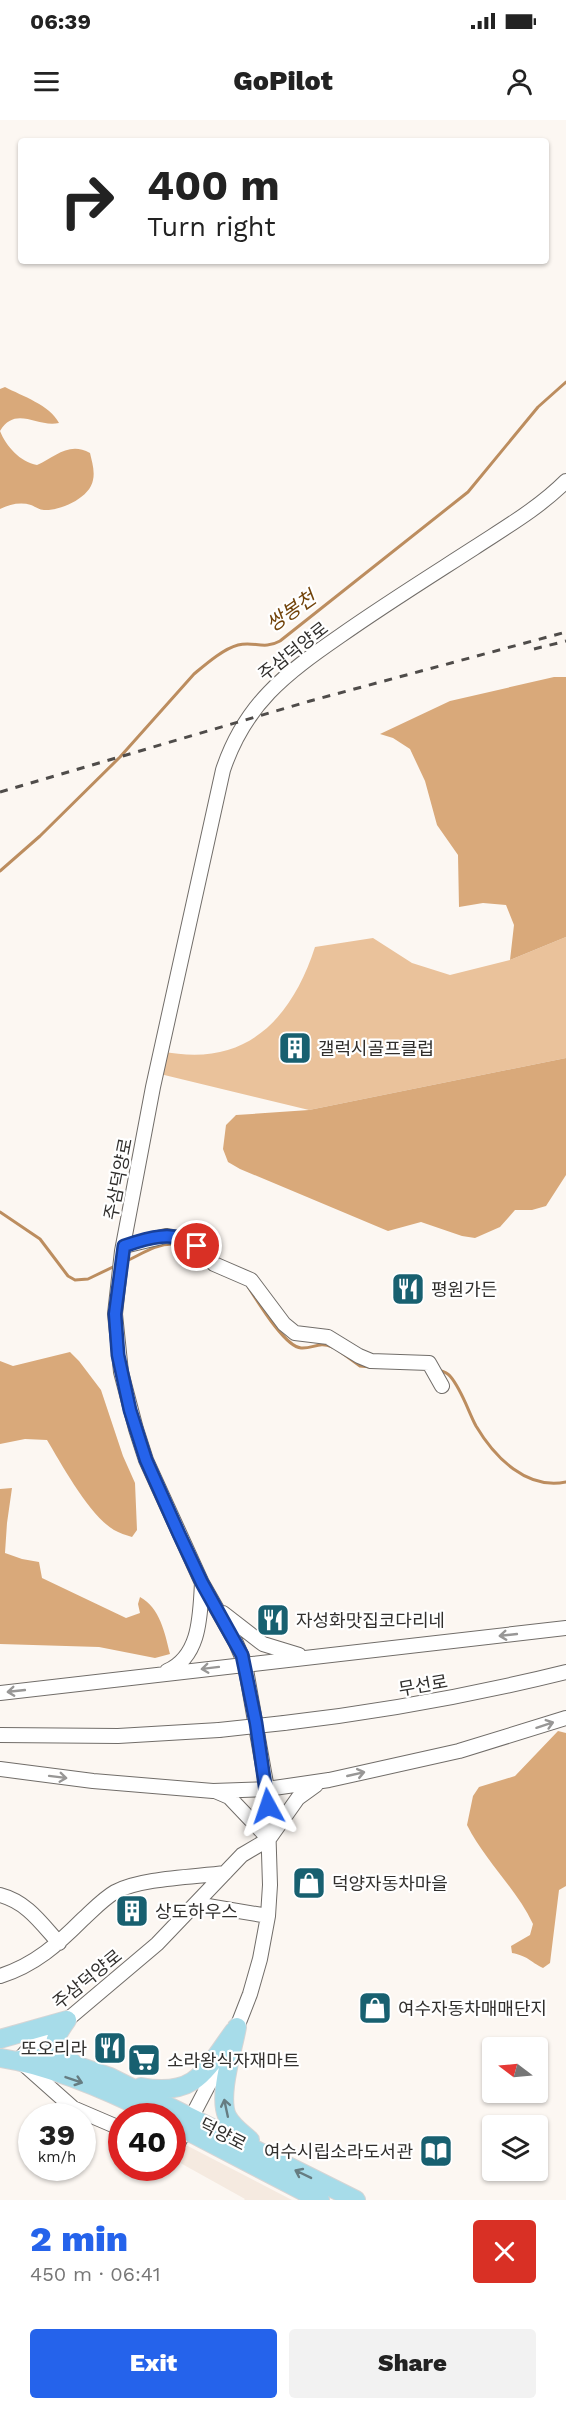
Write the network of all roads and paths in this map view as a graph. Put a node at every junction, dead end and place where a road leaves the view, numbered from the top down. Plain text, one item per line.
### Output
1 (566, 481) edge
2 (123, 1249) junction
3 (442, 1386) dead end
4 (202, 1583) junction
5 (216, 1608) junction
6 (566, 1628) edge
7 (310, 1657) junction
8 (244, 1664) junction
9 (566, 1672) edge
10 (160, 1674) junction
11 (0, 1693) edge
12 (566, 1718) edge
13 (0, 1736) edge
14 (0, 1769) edge
15 (329, 1780) junction
16 (267, 1789) junction
17 (213, 1791) junction
18 (269, 1839) junction
19 (225, 1874) junction
20 (0, 1895) edge
21 (196, 1904) junction
22 (268, 1916) junction
23 (59, 1943) junction
24 (0, 1976) edge
25 (67, 2020) junction
26 (237, 2027) junction
27 (0, 2039) edge
28 (0, 2058) edge
29 (19, 2061) junction
30 (74, 2063) junction
31 (124, 2084) junction
32 (132, 2103) edge
33 (152, 2103) edge
34 (186, 2119) edge
35 (108, 2123) edge
36 (186, 2125) edge
37 (186, 2126) edge
38 (280, 2163) junction
39 (320, 2200) edge
40 (356, 2200) edge

1 - 2 street, 주삼덕양로
2 - 3 street
2 - 4 street, 주삼덕양로
4 - 5 street, 주삼덕양로
4 - 10 street
5 - 7 street
5 - 8 street, 주삼덕양로
6 -> 7 street
7 - 8 street
8 -> 10 street
8 - 16 street, 주삼덕양로
9 - 13 street, 무선로, bridge
10 -> 11 street
15 -> 12 street
14 -> 17 street
15 - 16 street
15 - 18 street
16 - 17 street
16 - 18 street, 주삼덕양로
17 - 18 street
18 - 19 street, 주삼덕양로
18 - 22 street
19 - 21 street, 주삼덕양로
19 - 23 street
20 - 23 street
21 - 22 street
21 - 25 street, 주삼덕양로
22 - 26 street
23 - 24 street
25 - 27 main road
25 - 29 street, 주삼덕양로
25 - 30 main road
26 - 31 main road
26 - 34 street
38 -> 26 main road
28 - 29 main road, 덕양로
29 - 30 main road, 덕양로
29 -> 32 main road, 덕양로
29 - 35 street
30 - 31 main road, 덕양로
31 - 33 main road, 덕양로
36 - 38 main road, 덕양로
37 - 39 main road, 덕양로
40 -> 38 main road, 덕양로

